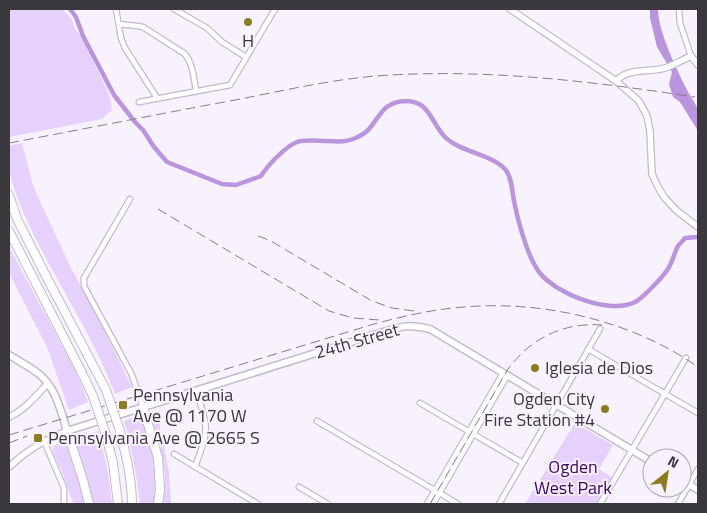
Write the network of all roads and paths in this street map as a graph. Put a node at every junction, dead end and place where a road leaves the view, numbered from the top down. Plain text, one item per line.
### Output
1 (116, 9) edge
2 (174, 9) edge
3 (275, 9) edge
4 (510, 9) edge
5 (679, 9) edge
6 (118, 24) junction
7 (691, 56) junction
8 (246, 57) junction
9 (698, 66) edge
10 (616, 81) junction
11 (196, 91) junction
12 (157, 98) junction
13 (139, 102) dead end
14 (9, 196) edge
15 (130, 199) dead end
16 (698, 227) edge
17 (9, 231) edge
18 (600, 329) dead end
19 (588, 349) junction
20 (9, 355) edge
21 (686, 358) dead end
22 (505, 374) junction
23 (48, 383) junction
24 (196, 390) junction
25 (665, 394) junction
26 (420, 402) dead end
27 (556, 405) junction
28 (143, 407) junction
29 (698, 413) edge
30 (9, 417) edge
31 (317, 421) dead end
32 (67, 431) junction
33 (471, 433) junction
34 (44, 441) junction
35 (632, 450) junction
36 (174, 454) dead end
37 (642, 456) edge
38 (522, 463) junction
39 (9, 467) edge
40 (195, 467) junction
41 (299, 487) dead end
42 (437, 492) junction
43 (64, 504) edge
44 (89, 504) edge
45 (118, 504) edge
46 (132, 504) edge
47 (158, 504) edge
48 (258, 504) edge
49 (328, 504) edge
50 (427, 504) edge
51 (433, 504) edge
52 (458, 504) edge
53 (499, 504) edge
54 (600, 504) edge

1 - 6 street
2 - 8 street
3 - 8 street
4 - 10 street
5 - 7 street
6 - 11 street
6 - 12 street
7 - 9 street
7 - 10 street
8 - 11 street
10 - 16 street
11 - 12 street
12 - 13 street
14 - 46 highway, bridge
15 - 28 street
17 - 45 highway, bridge
18 - 19 street
19 - 25 street
19 - 27 street
20 - 23 main road
21 - 25 street
22 - 24 main road, 24th Street
22 - 27 main road, 24th Street
22 - 33 street
23 - 30 street
23 - 32 main road
24 - 28 main road, 24th Street
24 - 40 street
25 - 29 street
25 - 35 street
26 - 33 street
27 - 35 main road, 24th Street
27 - 38 street
28 - 32 main road, 24th Street
28 - 47 highway
31 - 42 street
32 - 34 street
32 - 44 highway
33 - 38 street
33 - 42 street
34 - 39 street
34 - 43 street
35 - 37 main road, 24th Street
35 - 54 street
36 - 40 street
38 - 53 street
40 - 48 street
41 - 49 street
42 - 50 street
42 - 51 street
42 - 52 street

